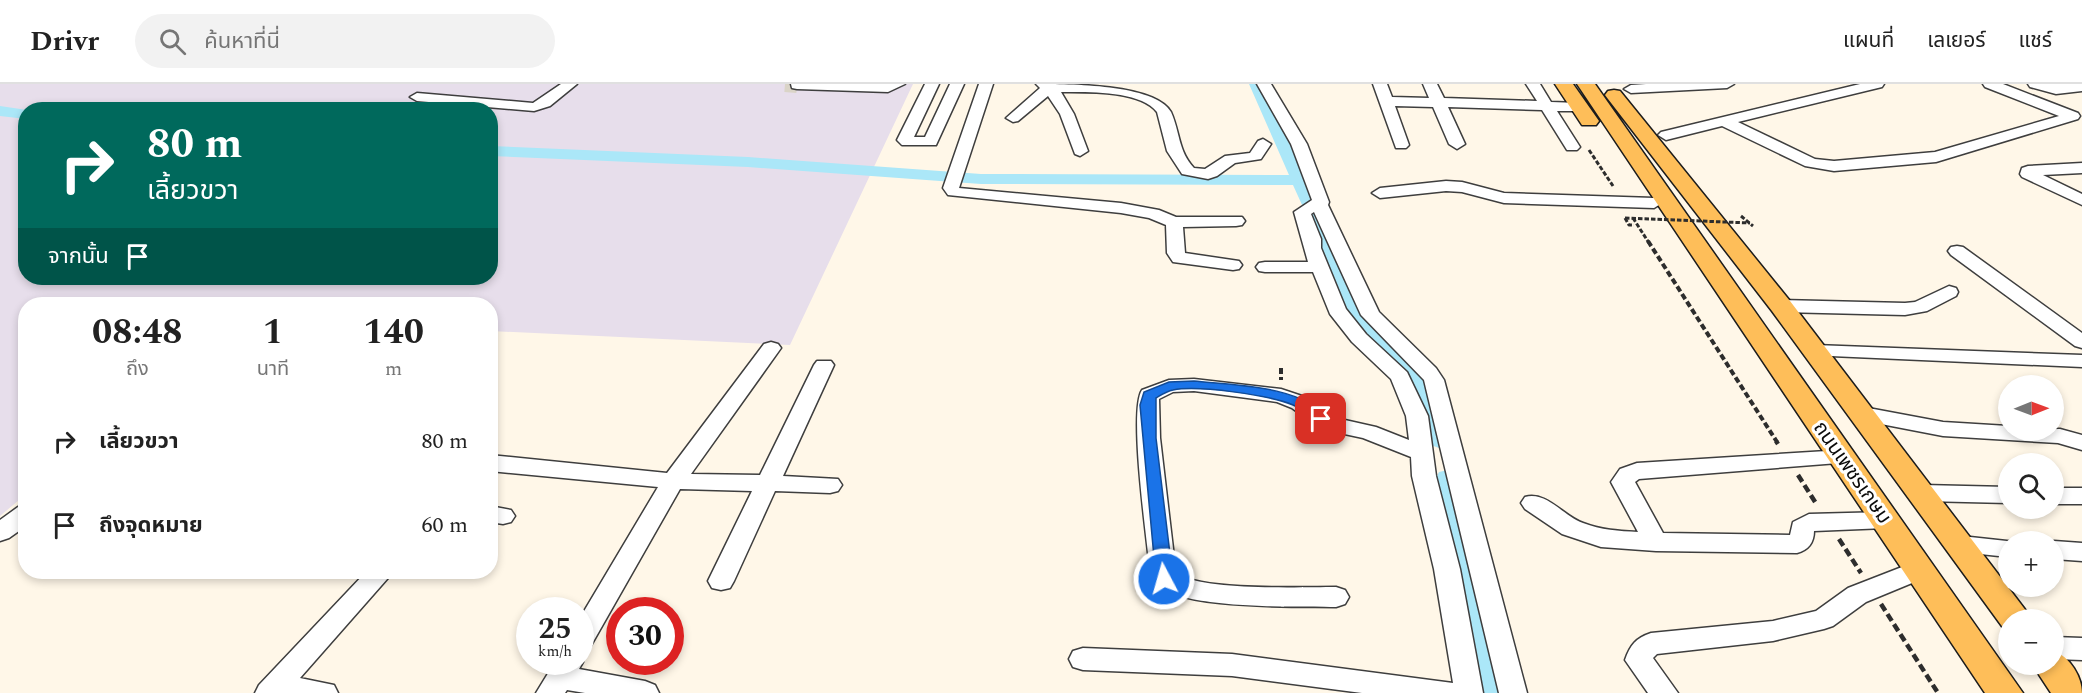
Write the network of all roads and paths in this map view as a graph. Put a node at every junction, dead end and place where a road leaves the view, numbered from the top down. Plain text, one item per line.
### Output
1 (570, 84) edge
2 (898, 84) edge
3 (932, 84) edge
4 (957, 84) edge
5 (986, 84) edge
6 (1264, 84) edge
7 (1380, 84) edge
8 (1430, 84) edge
9 (1533, 84) edge
10 (1564, 84) edge
11 (1586, 84) edge
12 (1606, 84) edge
13 (1727, 84) edge
14 (1877, 84) edge
15 (1990, 84) edge
16 (2035, 84) edge
17 (2073, 84) edge
18 (798, 85) edge
19 (1046, 86) edge
20 (1629, 86) edge
21 (2082, 87) edge
22 (417, 97) dead end
23 (1386, 101) junction
24 (482, 102) edge
25 (498, 103) edge
26 (1439, 103) junction
27 (1546, 106) junction
28 (1579, 107) junction
29 (1013, 118) dead end
30 (1724, 121) junction
31 (1666, 135) junction
32 (1263, 144) dead end
33 (1457, 144) dead end
34 (1401, 145) dead end
35 (1572, 147) dead end
36 (914, 148) dead end
37 (963, 151) junction
38 (1080, 151) dead end
39 (2082, 168) edge
40 (1380, 193) dead end
41 (2082, 201) edge
42 (1654, 203) junction
43 (1314, 206) junction
44 (1236, 221) dead end
45 (1174, 222) junction
46 (1634, 225) dead end
47 (1753, 226) dead end
48 (1702, 251) junction
49 (1957, 251) dead end
50 (1740, 253) junction
51 (1233, 265) dead end
52 (1265, 267) dead end
53 (1319, 267) junction
54 (1949, 292) dead end
55 (1781, 306) junction
56 (2082, 342) edge
57 (771, 348) dead end
58 (1815, 351) junction
59 (2082, 361) edge
60 (824, 365) dead end
61 (1863, 414) junction
62 (2082, 443) edge
63 (1421, 453) junction
64 (1843, 458) junction
65 (498, 464) edge
66 (673, 481) junction
67 (766, 484) junction
68 (830, 485) dead end
69 (1923, 493) junction
70 (1998, 495) edge
71 (2064, 496) edge
72 (2082, 496) edge
73 (1533, 503) dead end
74 (18, 519) edge
75 (1886, 520) junction
76 (0, 532) edge
77 (1656, 542) junction
78 (1961, 545) junction
79 (1998, 547) edge
80 (2064, 551) edge
81 (2082, 552) edge
82 (1920, 569) junction
83 (374, 579) edge
84 (721, 581) dead end
85 (1336, 597) dead end
86 (2008, 609) edge
87 (594, 618) edge
88 (2064, 648) edge
89 (2082, 649) edge
90 (1083, 659) dead end
91 (2057, 675) edge
92 (560, 677) edge
93 (273, 690) edge
94 (324, 693) edge
95 (645, 693) edge
96 (1450, 693) edge
97 (1469, 693) edge
98 (1513, 693) edge
99 (1664, 693) edge
100 (2005, 693) edge
101 (2071, 693) edge

1 - 25 street
2 - 18 street
3 - 4 street
5 - 37 street
6 - 43 street
7 - 23 street
8 - 26 street
9 - 27 street
10 - 28 main road, ถนนเพชรเกษม
11 - 48 main road, ถนนเพชรเกษม
12 - 50 main road, ถนนเพชรเกษม
13 - 20 street
14 - 30 street
15 - 30 street
16 - 21 street
17 - 21 street
19 - 29 street
19 - 32 street
19 - 38 street
20 - 31 main road, ถนนเพชรเกษม
22 - 24 street
23 - 26 street
23 - 34 street
26 - 27 street
26 - 33 street
27 - 28 street
27 - 35 street
28 - 42 main road, ถนนเพชรเกษม
30 - 31 street
31 - 50 main road, ถนนเพชรเกษม
36 - 37 street
37 - 45 street
39 - 41 street
40 - 42 street
42 - 48 main road, ถนนเพชรเกษม
43 - 53 street
43 - 98 street
44 - 45 street
45 - 51 street
46 - 47 path, bridge
48 - 64 main road, ถนนเพชรเกษม
49 - 56 street
50 - 55 main road, ถนนเพชรเกษม
52 - 53 street
53 - 63 street
54 - 55 street
55 - 58 main road, ถนนเพชรเกษม
57 - 66 street
58 - 59 street
58 - 61 main road, ถนนเพชรเกษม
60 - 67 street
61 - 62 street
61 - 69 main road, ถนนเพชรเกษม
63 - 85 street
63 - 97 street
64 - 75 main road, ถนนเพชรเกษม
64 - 77 street
65 - 66 street
66 - 67 street
66 - 87 street
67 - 68 street
67 - 84 street
69 - 70 street
69 - 78 main road, ถนนเพชรเกษม
71 - 72 street
73 - 77 street
74 - 76 street
75 - 77 street
75 - 82 main road, ถนนเพชรเกษม
78 - 79 street
78 - 86 main road, ถนนเพชรเกษม
80 - 81 street
82 - 99 street
82 - 100 main road, ถนนเพชรเกษม
83 - 93 street
88 - 89 street
90 - 96 street
91 - 101 main road
92 - 95 street
93 - 94 street

